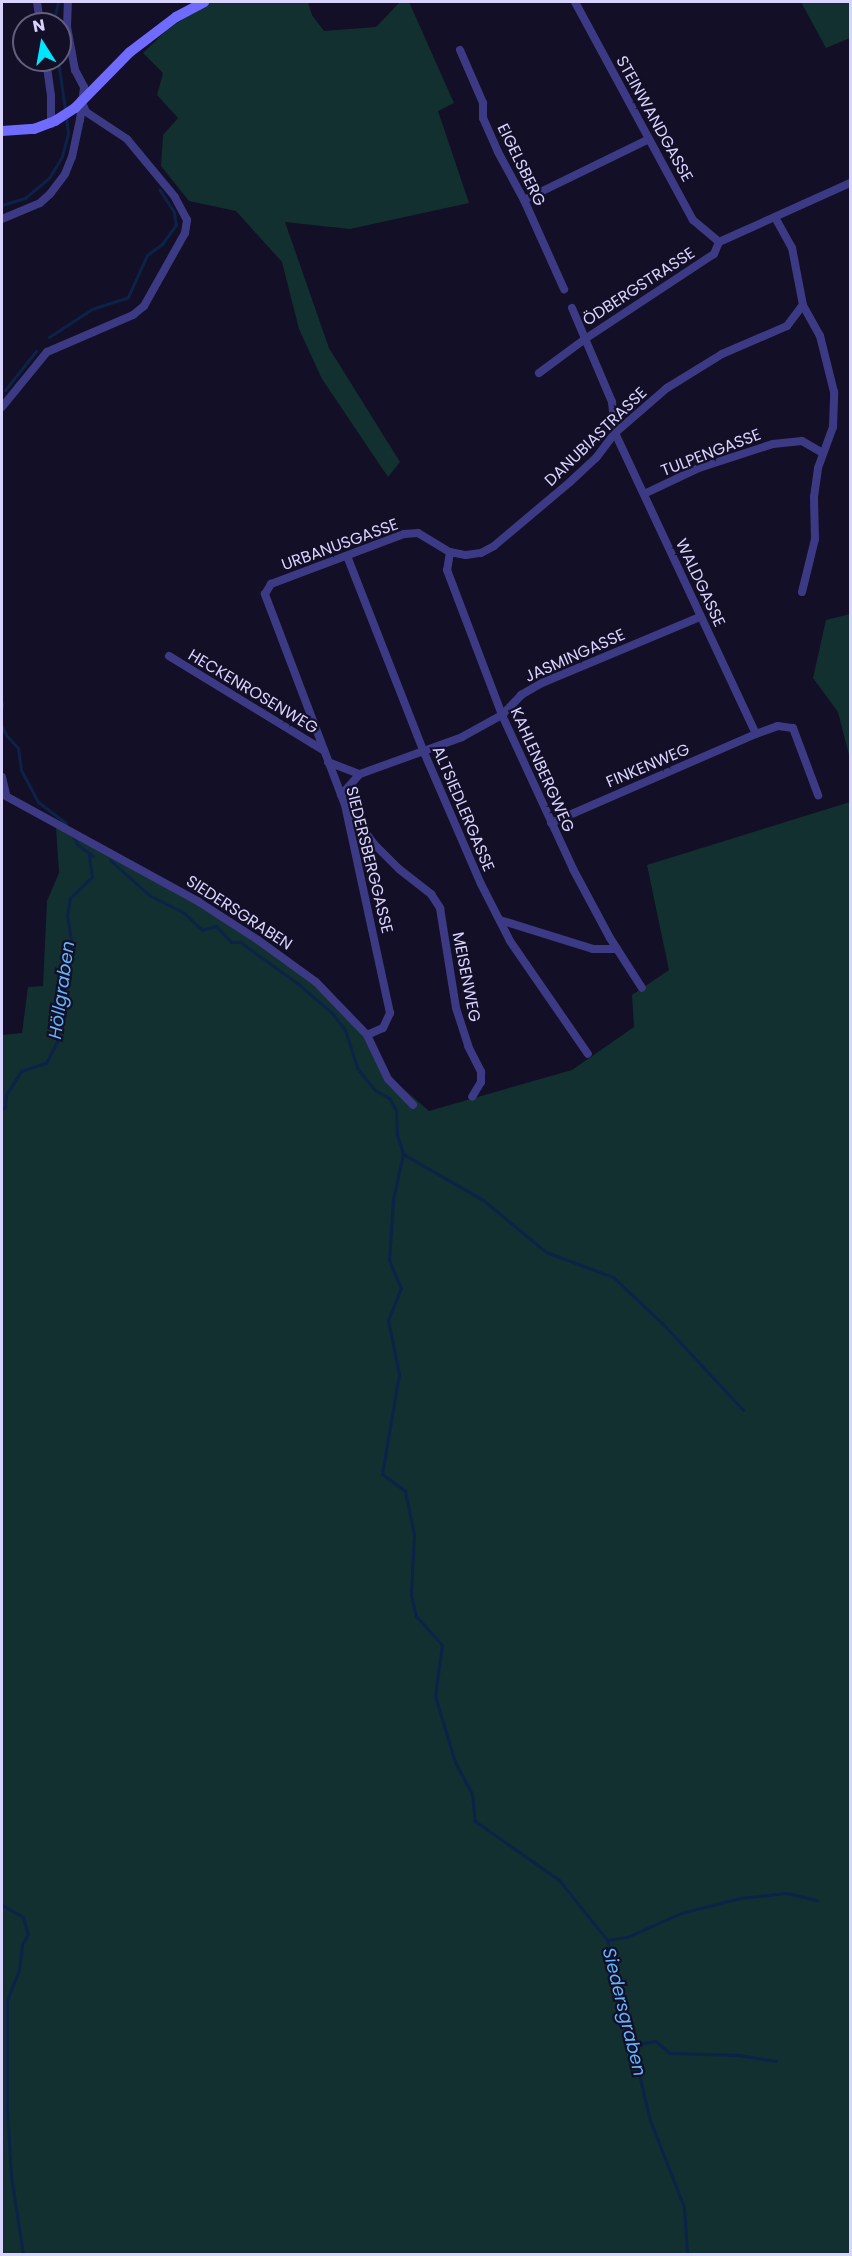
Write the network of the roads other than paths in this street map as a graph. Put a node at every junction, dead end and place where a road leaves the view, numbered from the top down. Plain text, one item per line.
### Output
1 (68, 2) edge
2 (204, 2) edge
3 (575, 2) edge
4 (460, 50) dead end
5 (48, 72) edge
6 (78, 104) junction
7 (53, 122) junction
8 (2, 130) edge
9 (649, 139) junction
10 (850, 183) edge
11 (524, 200) junction
12 (775, 217) junction
13 (2, 219) edge
14 (719, 242) junction
15 (564, 289) dead end
16 (803, 305) junction
17 (572, 308) dead end
18 (585, 339) junction
19 (539, 373) dead end
20 (2, 407) edge
21 (615, 433) junction
22 (823, 453) junction
23 (645, 494) junction
24 (418, 533) joint
25 (450, 552) junction
26 (348, 556) junction
27 (271, 584) joint
28 (802, 592) dead end
29 (700, 617) junction
30 (169, 656) dead end
31 (502, 716) junction
32 (756, 734) junction
33 (323, 750) junction
34 (423, 750) junction
35 (328, 762) junction
36 (360, 774) junction
37 (2, 777) edge
38 (4, 795) edge
39 (341, 795) junction
40 (818, 795) dead end
41 (345, 805) junction
42 (551, 823) junction
43 (500, 920) junction
44 (617, 949) junction
45 (642, 988) dead end
46 (367, 1035) junction
47 (588, 1054) dead end
48 (471, 1097) dead end
49 (413, 1105) dead end

1 - 6 street
2 - 6 main road
3 - 9 street, STEINWANDGASSE
4 - 11 street, EIGELSBERG
5 - 7 street
6 - 7 main road
6 - 13 street
6 - 20 street
7 - 8 main road
9 - 11 street
9 - 14 street, STEINWANDGASSE
10 - 12 street, ÖDBERGSTRASSE
11 - 15 street, EIGELSBERG
12 - 14 street, ÖDBERGSTRASSE
12 - 16 street
14 - 18 street, ÖDBERGSTRASSE
16 - 21 street, DANUBIASTRASSE
16 - 22 street
17 - 18 street
18 - 19 street, ÖDBERGSTRASSE
18 - 21 street, WALDGASSE
21 - 23 street, WALDGASSE
21 - 25 street, DANUBIASTRASSE
22 - 23 street, TULPENGASSE
22 - 28 street
23 - 29 street, WALDGASSE
24 - 25 street, DANUBIASTRASSE
24 - 26 street, URBANUSGASSE
25 - 31 street, KAHLENBERGWEG
26 - 27 street, URBANUSGASSE
26 - 34 street, ALTSIEDLERGASSE
27 - 33 street, SIEDERSBERGGASSE
29 - 31 street, JASMINGASSE
29 - 32 street, WALDGASSE
30 - 33 street, HECKENROSENWEG
31 - 34 street, JASMINGASSE
31 - 42 street, KAHLENBERGWEG
32 - 40 street
32 - 42 street, FINKENWEG
33 - 35 street, SIEDERSBERGGASSE
34 - 36 street, JASMINGASSE
34 - 43 street, ALTSIEDLERGASSE
35 - 36 street
35 - 39 street, SIEDERSBERGGASSE
36 - 39 street, JASMINGASSE
37 - 38 street
38 - 46 street, SIEDERSGRABEN
39 - 41 street, SIEDERSBERGGASSE
41 - 46 street, SIEDERSBERGGASSE
41 - 48 street, MEISENWEG
42 - 44 street, KAHLENBERGWEG
43 - 44 street
43 - 47 street, ALTSIEDLERGASSE
44 - 45 street, KAHLENBERGWEG
46 - 49 street, SIEDERSGRABEN

